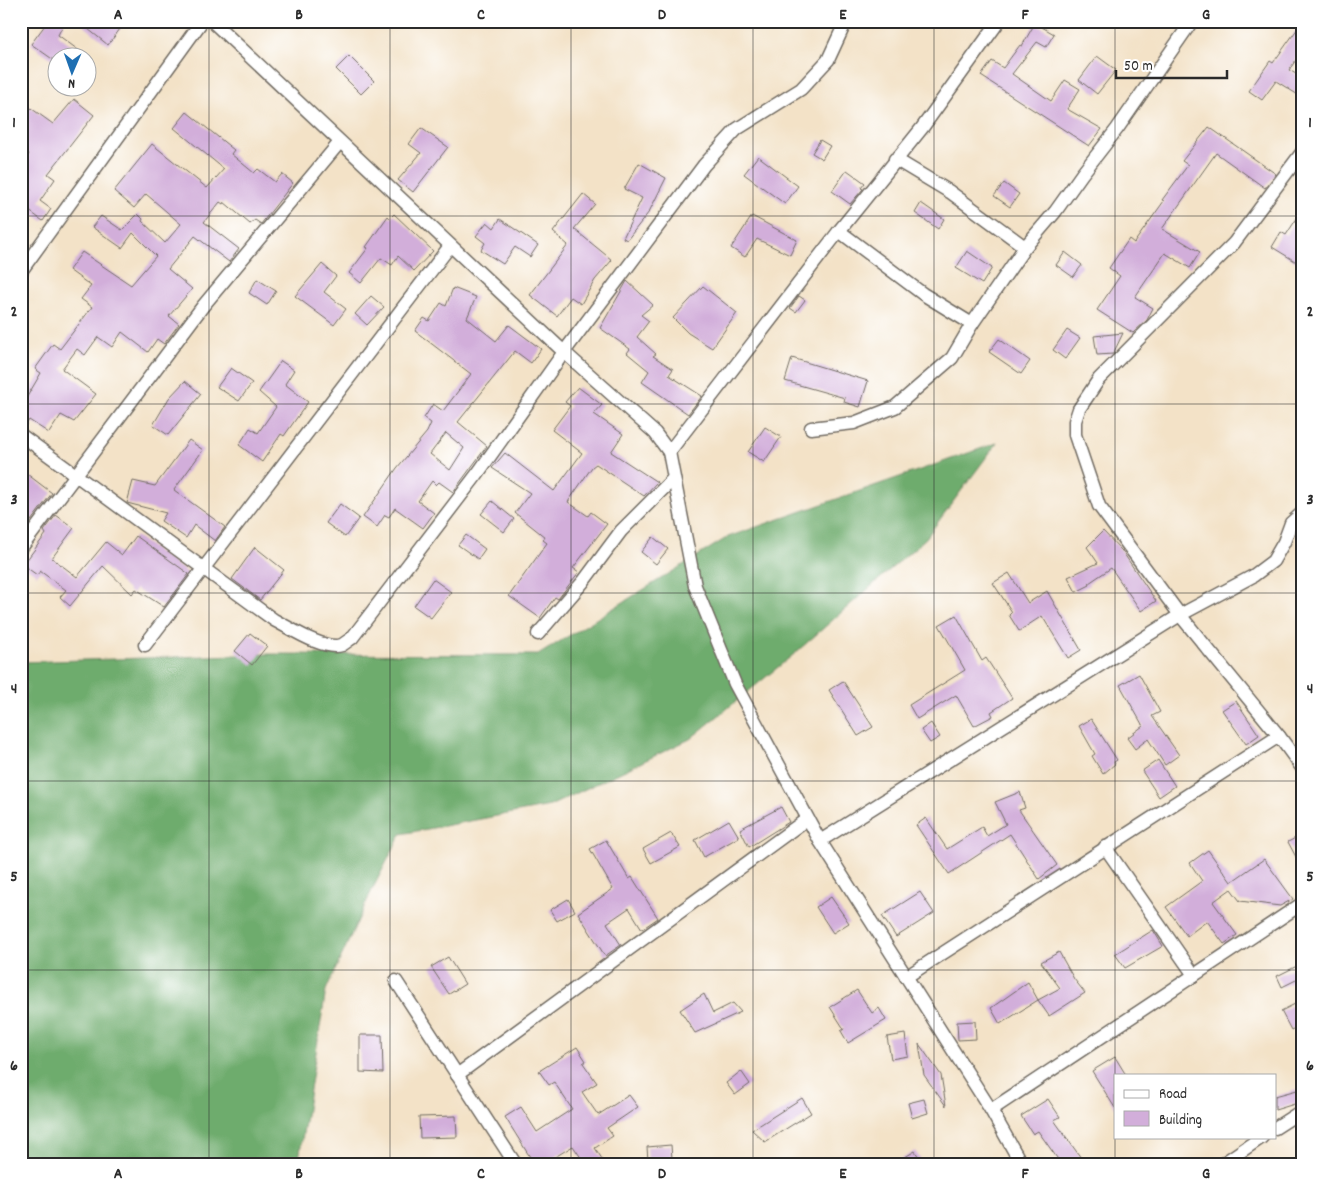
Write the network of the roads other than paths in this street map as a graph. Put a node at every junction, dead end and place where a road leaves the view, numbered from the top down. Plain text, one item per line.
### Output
1 (202, 21) edge
2 (212, 21) edge
3 (846, 21) edge
4 (999, 21) edge
5 (1192, 21) edge
6 (340, 142) junction
7 (1303, 151) edge
8 (896, 160) junction
9 (839, 231) junction
10 (450, 246) junction
11 (1025, 247) junction
12 (21, 270) edge
13 (972, 324) junction
14 (564, 352) junction
15 (811, 428) dead end
16 (21, 436) edge
17 (669, 452) junction
18 (78, 475) junction
19 (672, 479) junction
20 (1303, 512) edge
21 (21, 548) edge
22 (204, 566) junction
23 (1180, 615) junction
24 (538, 634) dead end
25 (145, 645) dead end
26 (1278, 736) junction
27 (1303, 769) edge
28 (807, 819) junction
29 (820, 841) junction
30 (1105, 847) junction
31 (1303, 903) edge
32 (1194, 975) junction
33 (906, 977) junction
34 (396, 981) dead end
35 (458, 1075) junction
36 (991, 1110) junction
37 (1303, 1110) edge
38 (1276, 1127) edge
39 (1261, 1138) edge
40 (516, 1165) edge
41 (1022, 1165) edge
42 (1221, 1165) edge

1 - 12 street
2 - 6 street
3 - 14 street
4 - 8 street
5 - 11 street
6 - 10 street
6 - 18 street
7 - 23 street
8 - 9 street
8 - 11 street
9 - 13 street
9 - 17 street
10 - 14 street
10 - 22 street
11 - 13 street
13 - 15 street
14 - 17 street
14 - 22 street
16 - 18 street
17 - 19 street
18 - 21 street
18 - 22 street
19 - 24 street
19 - 28 street
20 - 23 street
22 - 25 street
23 - 26 street
23 - 29 street
26 - 27 street
26 - 30 street
28 - 29 street
28 - 35 street
29 - 33 street
30 - 32 street
30 - 33 street
31 - 32 street
32 - 36 street
33 - 36 street
34 - 35 street
35 - 40 street
36 - 41 street
37 - 38 street
39 - 42 street

